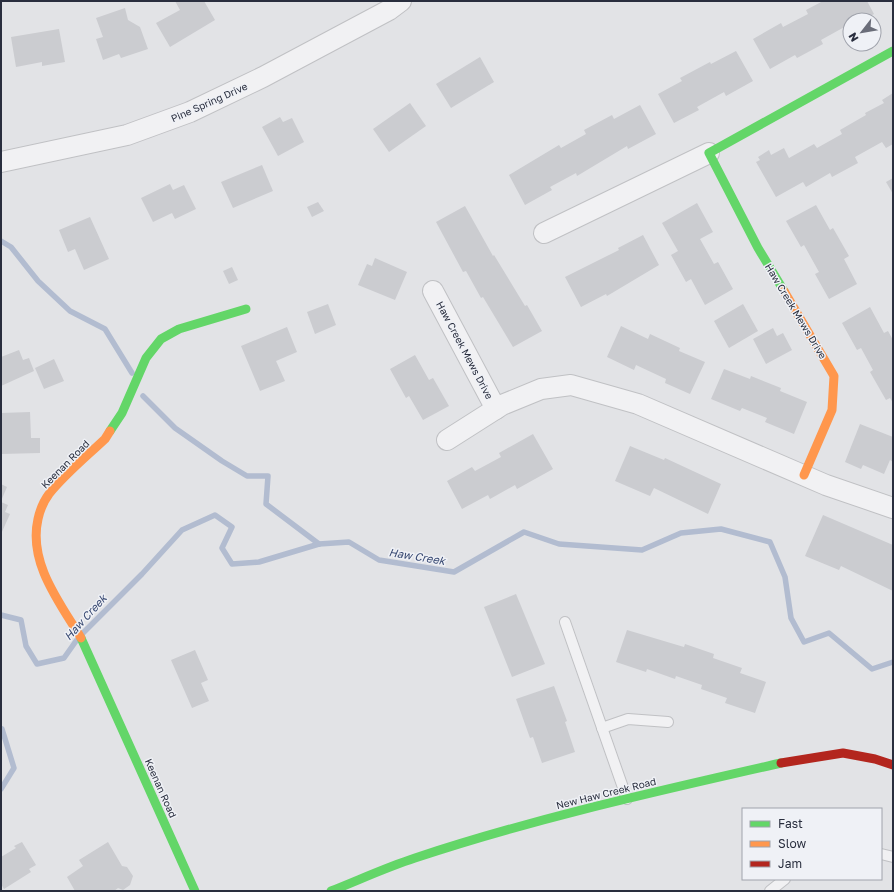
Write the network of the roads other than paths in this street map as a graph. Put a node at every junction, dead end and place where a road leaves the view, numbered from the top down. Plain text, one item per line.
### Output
1 (401, 1) edge
2 (893, 51) edge
3 (709, 153) junction
4 (1, 162) edge
5 (544, 234) dead end
6 (433, 291) dead end
7 (246, 308) dead end
8 (496, 409) junction
9 (447, 440) dead end
10 (804, 475) junction
11 (893, 508) edge
12 (565, 622) dead end
13 (668, 722) dead end
14 (602, 728) junction
15 (893, 765) edge
16 (627, 799) junction
17 (882, 854) edge
18 (893, 857) edge
19 (784, 880) edge
20 (195, 891) edge
21 (331, 891) edge
22 (770, 891) edge

1 - 4 street, Pine Spring Drive
2 - 3 street
3 - 5 street
3 - 10 street, Haw Creek Mews Drive
6 - 8 street, Haw Creek Mews Drive
7 - 20 street, Keenan Road
8 - 9 street, Haw Creek Mews Drive
8 - 10 street, Haw Creek Mews Drive
10 - 11 street, Haw Creek Mews Drive
12 - 14 lane
13 - 14 lane
14 - 16 lane
15 - 16 street, New Haw Creek Road
16 - 21 street, New Haw Creek Road
17 - 18 lane
19 - 22 lane

